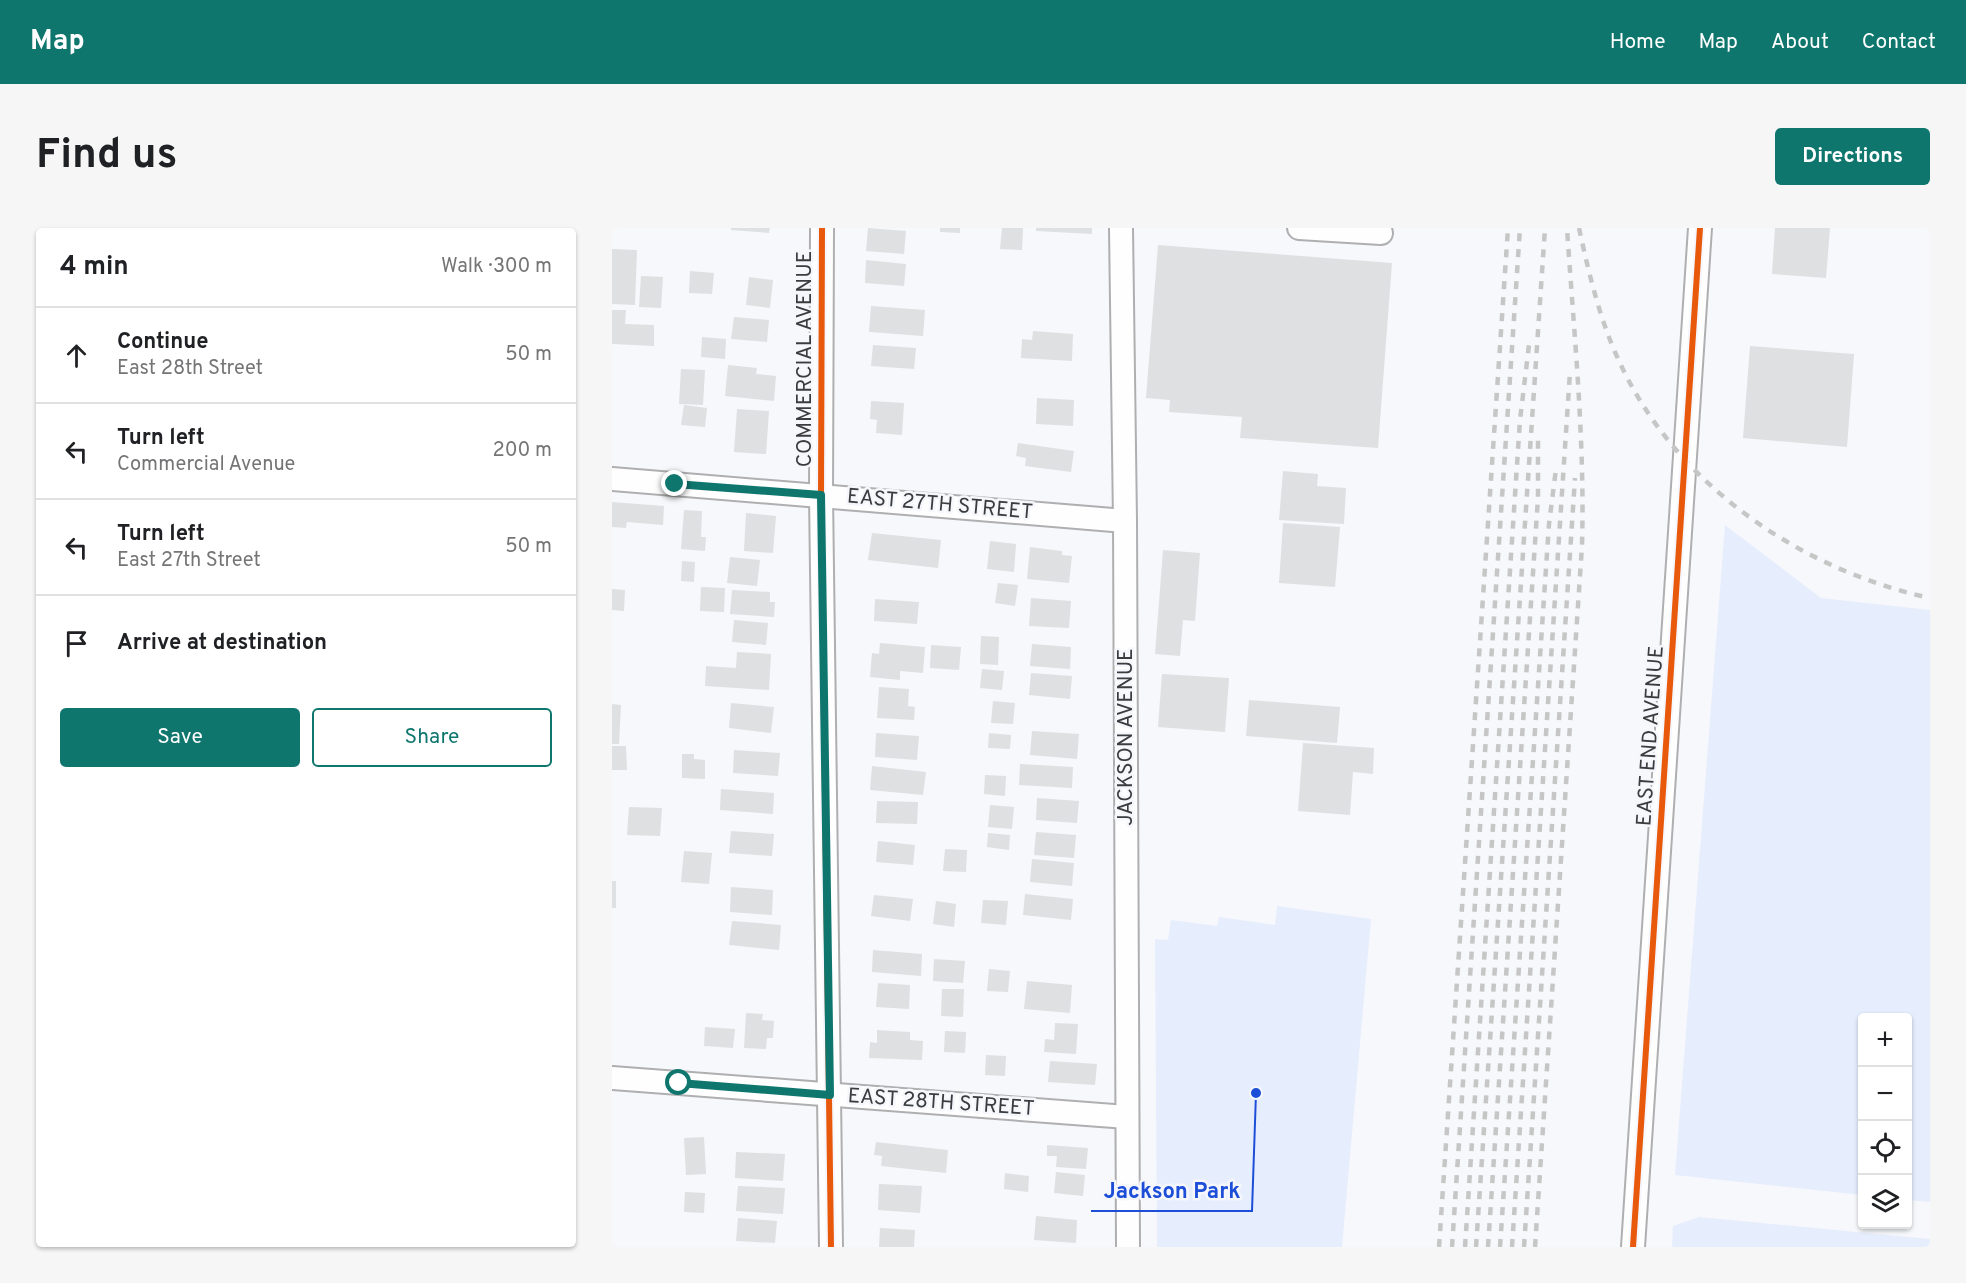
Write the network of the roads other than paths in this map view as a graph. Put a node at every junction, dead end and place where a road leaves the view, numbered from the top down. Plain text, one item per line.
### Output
1 (822, 228) edge
2 (1121, 228) edge
3 (1299, 228) edge
4 (1700, 228) edge
5 (1381, 233) dead end
6 (612, 479) edge
7 (821, 495) junction
8 (1125, 520) junction
9 (612, 1078) edge
10 (830, 1095) junction
11 (1127, 1117) junction
12 (831, 1247) edge
13 (1128, 1247) edge
14 (1633, 1247) edge

1 - 7 street, COMMERCIAL AVENUE
2 - 8 street, JACKSON AVENUE
3 - 5 street
4 - 14 street, EAST END AVENUE
6 - 7 street, EAST 27TH STREET
7 - 8 street, EAST 27TH STREET
7 - 10 street, COMMERCIAL AVENUE
8 - 11 street, JACKSON AVENUE
9 - 10 street, EAST 28TH STREET
10 - 11 street, EAST 28TH STREET
10 - 12 street, COMMERCIAL AVENUE
11 - 13 street, JACKSON AVENUE

